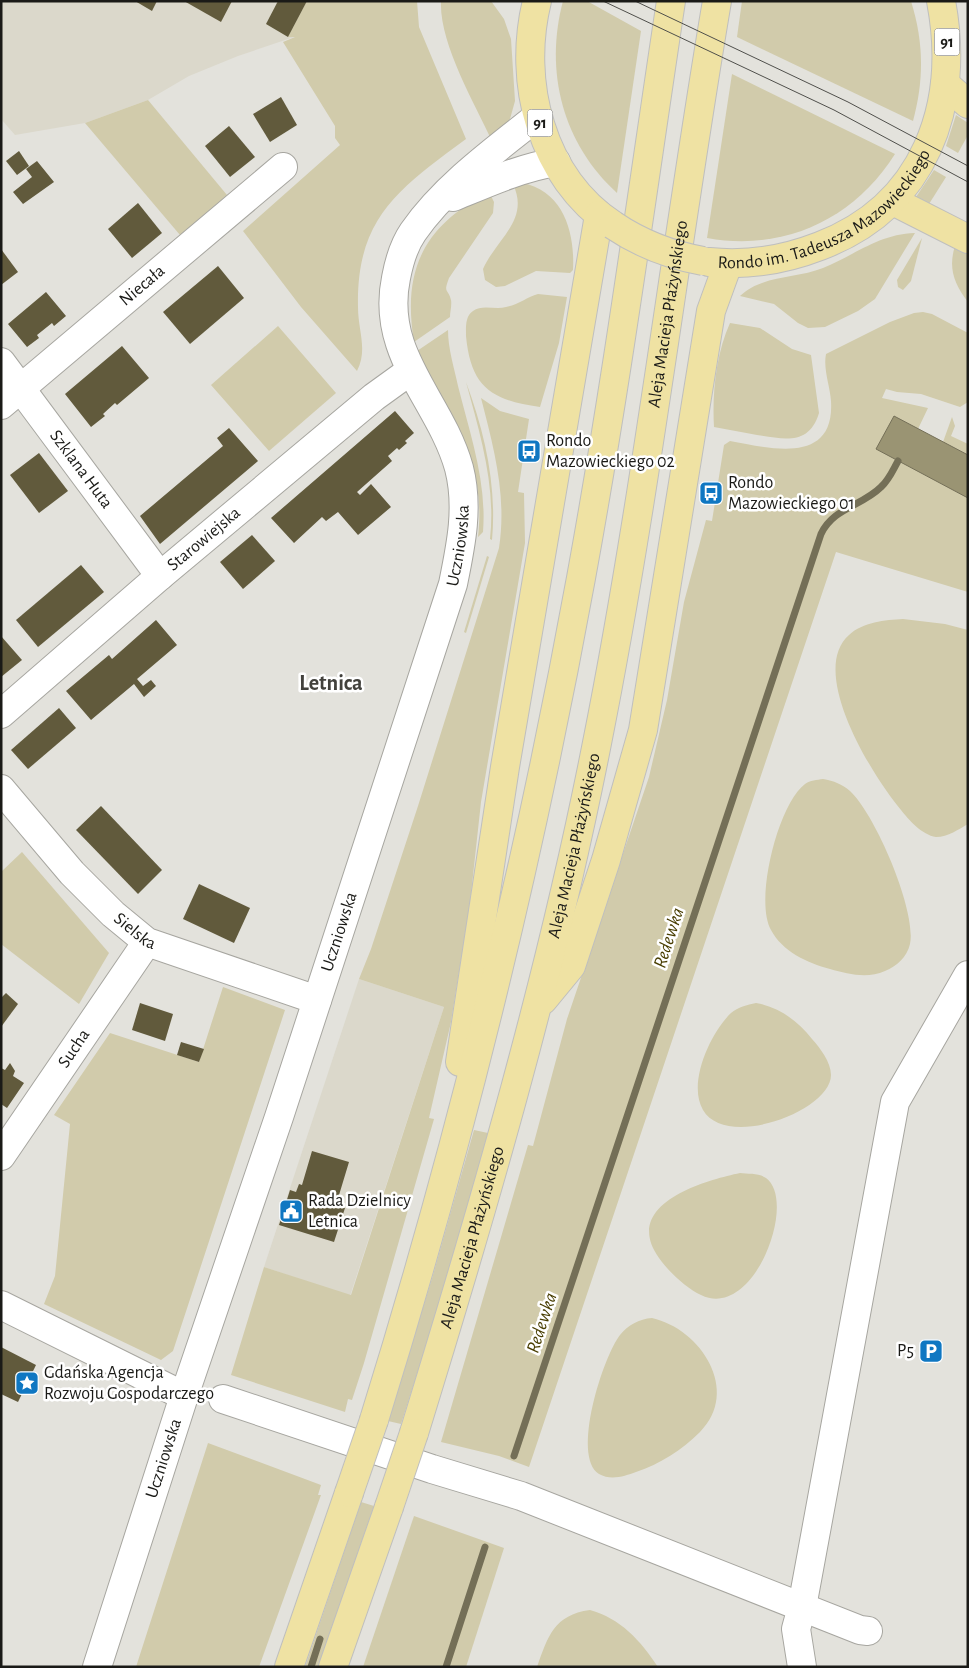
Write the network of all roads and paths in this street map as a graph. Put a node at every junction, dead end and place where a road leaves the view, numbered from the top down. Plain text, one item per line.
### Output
1 (670, 1) edge
2 (717, 1) edge
3 (941, 1) edge
4 (529, 5) edge
5 (946, 84) junction
6 (968, 104) edge
7 (538, 116) junction
8 (556, 162) junction
9 (283, 167) dead end
10 (893, 201) junction
11 (436, 204) junction
12 (606, 220) junction
13 (968, 239) edge
14 (715, 262) junction
15 (1, 362) edge
16 (410, 371) junction
17 (11, 397) edge
18 (160, 576) junction
19 (1, 714) edge
20 (1, 788) edge
21 (147, 942) junction
22 (968, 975) edge
23 (317, 1000) junction
24 (538, 1005) junction
25 (1, 1156) edge
26 (446, 1175) junction
27 (1, 1305) edge
28 (184, 1396) junction
29 (223, 1398) dead end
30 (802, 1607) junction
31 (868, 1631) dead end
32 (97, 1667) edge
33 (290, 1667) edge
34 (333, 1667) edge
35 (802, 1667) edge

1 - 26 main road
2 - 24 main road, Aleja Macieja Płażyńskiego
3 - 5 main road, Rondo im. Tadeusza Mazowieckiego / 91
4 - 7 main road, Rondo im. Tadeusza Mazowieckiego / 91
5 - 6 main road
5 - 10 main road, Rondo im. Tadeusza Mazowieckiego / 91
7 - 8 main road, Rondo im. Tadeusza Mazowieckiego / 91
7 - 11 street, Uczniowska
8 - 11 street, Uczniowska
8 - 12 main road, Rondo im. Tadeusza Mazowieckiego / 91
9 - 17 street, Niecała
10 - 13 main road
10 - 14 main road, Rondo im. Tadeusza Mazowieckiego / 91
11 - 16 street, Uczniowska
12 - 14 main road, Rondo im. Tadeusza Mazowieckiego / 91, bridge
12 - 26 main road
14 - 24 main road
15 - 17 street, Szklana Huta
16 - 18 street, Starowiejska
16 - 23 street, Uczniowska
17 - 18 street, Szklana Huta
18 - 19 street, Starowiejska
20 - 21 street, Sielska
21 - 23 street, Sielska
21 - 25 street, Sucha
22 - 30 street
23 - 28 street, Uczniowska
24 - 34 main road, Aleja Macieja Płażyńskiego, bridge
26 - 33 main road, bridge
27 - 28 street
28 - 32 street, Uczniowska
29 - 30 street
30 - 31 street
30 - 35 street

